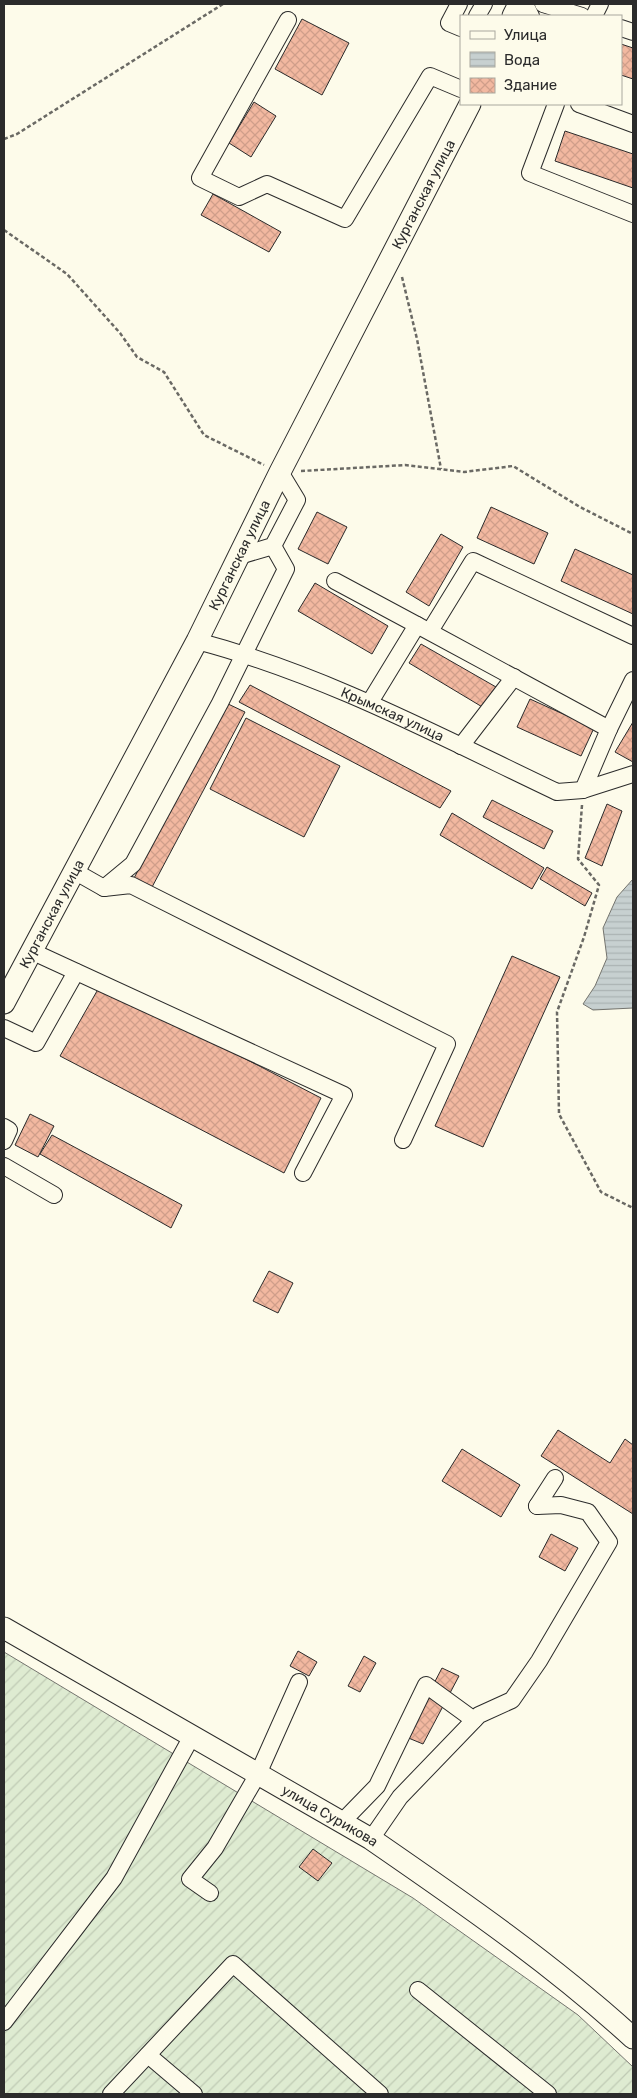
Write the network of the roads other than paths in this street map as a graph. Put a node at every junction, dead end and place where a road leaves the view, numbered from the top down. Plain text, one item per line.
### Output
1 (460, 4) edge
2 (484, 4) edge
3 (543, 4) edge
4 (478, 15) edge
5 (579, 15) edge
6 (288, 20) dead end
7 (460, 28) edge
8 (460, 89) edge
9 (469, 105) edge
10 (556, 105) edge
11 (582, 105) edge
12 (633, 124) edge
13 (633, 214) edge
14 (280, 472) junction
15 (273, 546) junction
16 (238, 556) junction
17 (335, 581) dead end
18 (423, 628) junction
19 (633, 636) edge
20 (197, 641) junction
21 (244, 654) junction
22 (514, 677) junction
23 (633, 680) edge
24 (370, 702) junction
25 (609, 729) junction
26 (461, 746) junction
27 (633, 774) edge
28 (583, 790) junction
29 (74, 871) junction
30 (104, 888) junction
31 (31, 951) junction
32 (76, 972) junction
33 (4, 1003) edge
34 (4, 1028) edge
35 (4, 1127) edge
36 (404, 1140) dead end
37 (4, 1141) edge
38 (4, 1166) edge
39 (303, 1173) dead end
40 (54, 1195) dead end
41 (555, 1478) dead end
42 (4, 1628) edge
43 (299, 1682) dead end
44 (474, 1720) junction
45 (192, 1736) junction
46 (258, 1774) junction
47 (342, 1822) junction
48 (371, 1839) junction
49 (210, 1893) dead end
50 (418, 1990) dead end
51 (4, 2022) edge
52 (633, 2038) edge
53 (148, 2055) junction
54 (111, 2094) edge
55 (194, 2094) edge
56 (380, 2094) edge
57 (548, 2094) edge

1 - 7 street
2 - 4 street
3 - 5 street
6 - 8 street
9 - 14 main road, Курганская улица
10 - 13 street
11 - 12 street
14 - 15 street
14 - 16 main road, Курганская улица
15 - 16 street
15 - 21 street
16 - 20 main road, Курганская улица
17 - 18 street
18 - 19 street
18 - 22 street
18 - 24 street
20 - 21 street, Крымская улица
20 - 29 main road, Курганская улица
21 - 24 street, Крымская улица
21 - 30 street
22 - 25 street
22 - 26 street
23 - 25 street
24 - 26 street, Крымская улица
25 - 28 street
26 - 28 street, Крымская улица
27 - 28 street, Крымская улица
29 - 30 street
29 - 31 main road, Курганская улица
30 - 36 street
31 - 32 street
31 - 33 main road, Курганская улица
32 - 34 street
32 - 39 street
35 - 37 street
38 - 40 street
41 - 44 street
42 - 45 main road, улица Сурикова
43 - 46 street
44 - 47 street
44 - 48 street
45 - 46 main road, улица Сурикова
45 - 51 street
46 - 47 main road, улица Сурикова
46 - 49 street
47 - 48 main road, улица Сурикова
48 - 52 main road, улица Сурикова
50 - 57 street
53 - 54 street
53 - 55 street
53 - 56 street

